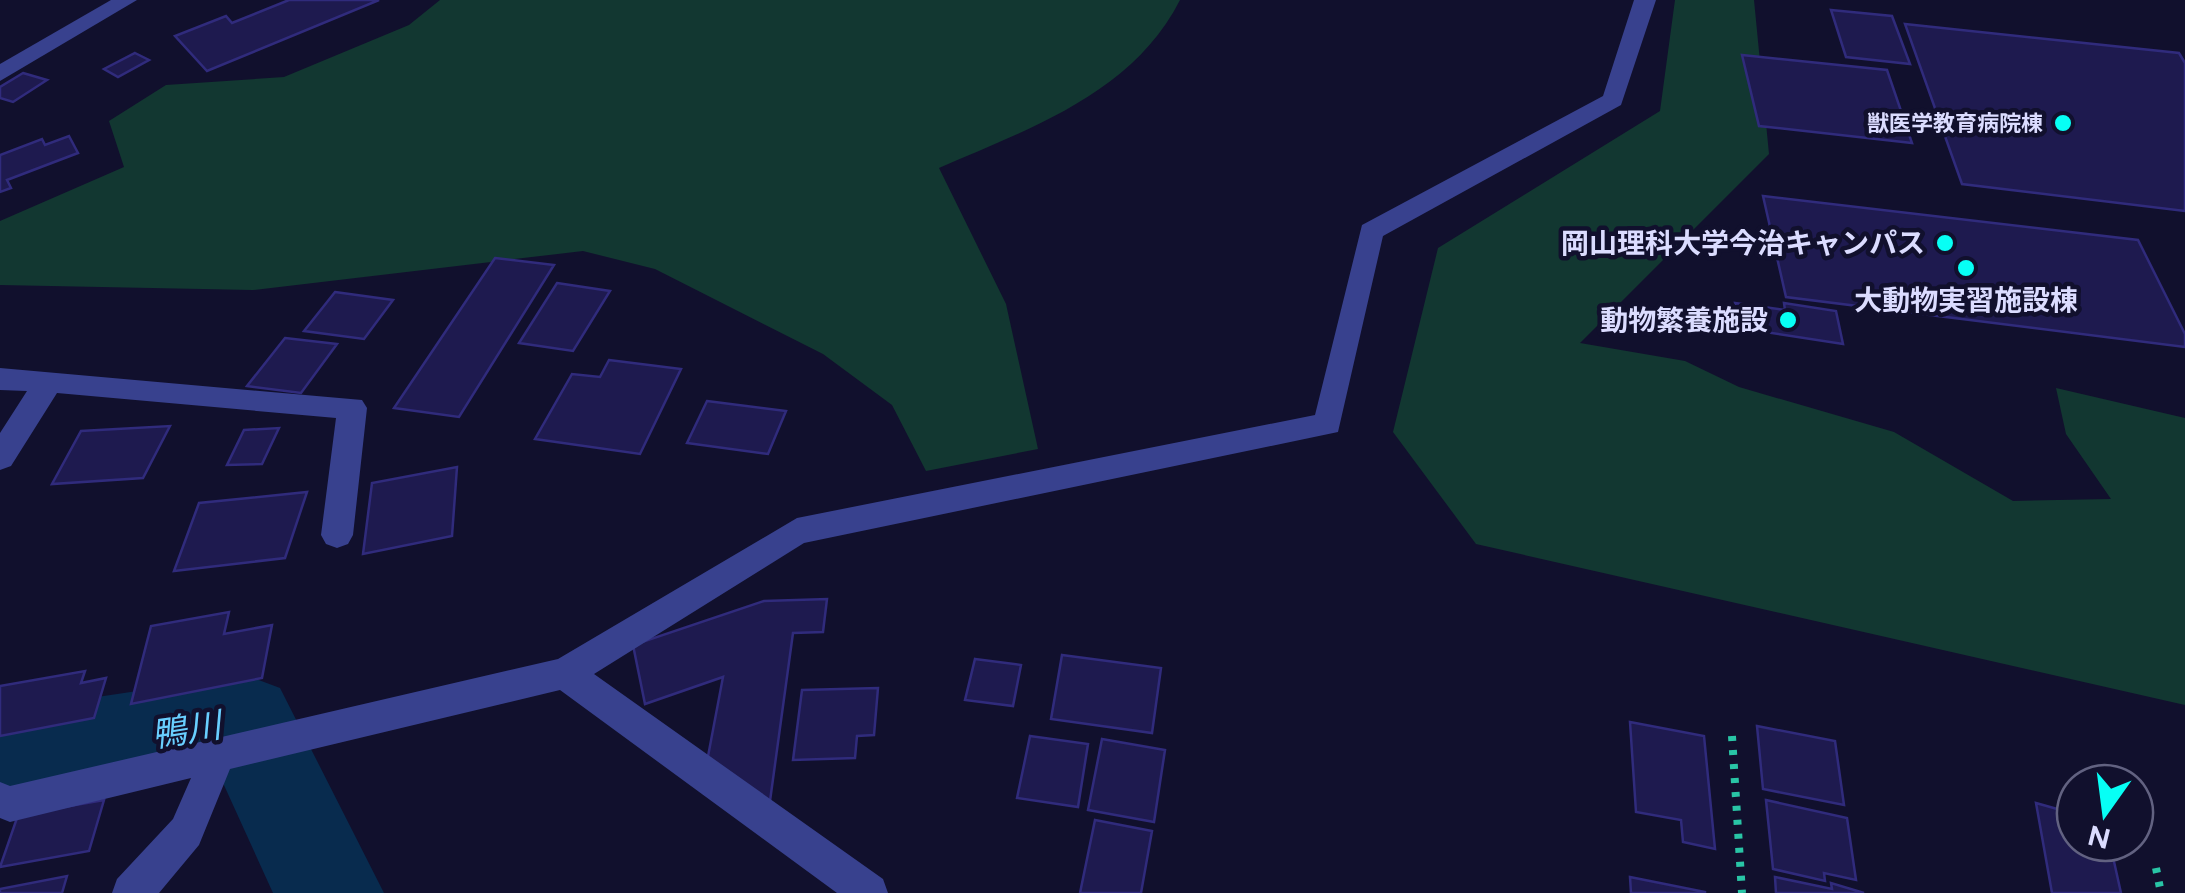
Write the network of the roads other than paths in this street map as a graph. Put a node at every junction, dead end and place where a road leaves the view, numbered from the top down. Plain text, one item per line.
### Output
1 (126, 0) edge
2 (1645, 0) edge
3 (0, 74) edge
4 (0, 379) edge
5 (50, 381) junction
6 (0, 458) edge
7 (337, 535) dead end
8 (565, 673) junction
9 (216, 754) junction
10 (0, 800) edge
11 (131, 893) edge
12 (869, 893) edge

1 - 3 street
2 - 8 street
4 - 5 street
5 - 6 street
5 - 7 street
8 - 9 street
8 - 12 street
9 - 10 street
9 - 11 street

